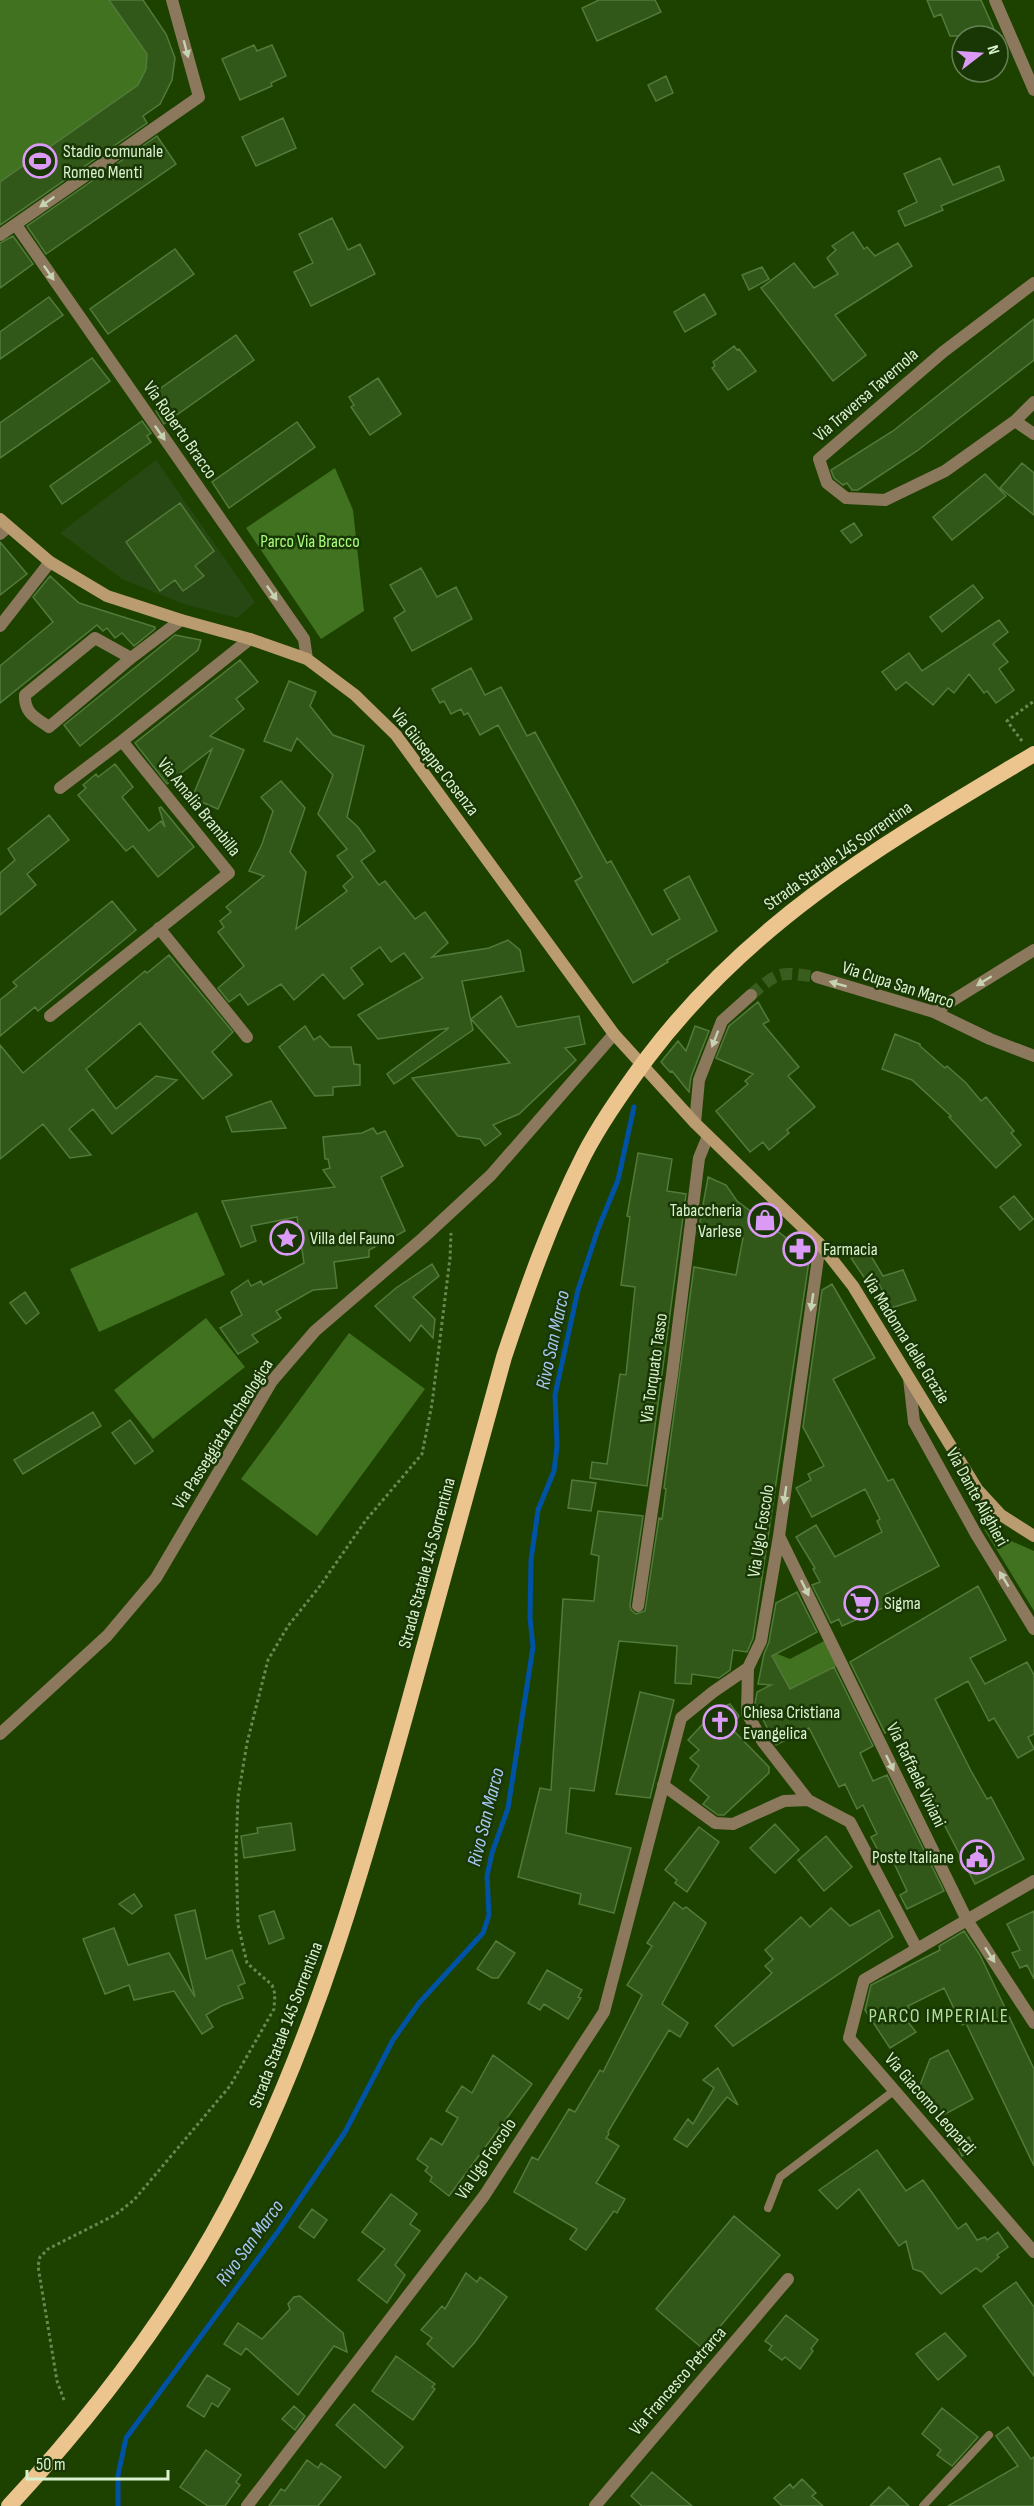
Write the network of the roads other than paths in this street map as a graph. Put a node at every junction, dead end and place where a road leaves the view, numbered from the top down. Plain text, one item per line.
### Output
1 (172, 0) edge
2 (995, 0) edge
3 (1034, 90) edge
4 (16, 225) junction
5 (0, 236) edge
6 (1034, 283) edge
7 (1034, 402) edge
8 (1015, 421) junction
9 (1034, 434) edge
10 (3, 527) edge
11 (50, 562) junction
12 (180, 620) junction
13 (0, 626) edge
14 (250, 639) junction
15 (131, 658) junction
16 (307, 659) junction
17 (123, 741) junction
18 (1031, 751) edge
19 (60, 788) dead end
20 (159, 928) junction
21 (1034, 950) edge
22 (817, 977) tunnel mouth
23 (751, 995) tunnel mouth
24 (934, 1012) junction
25 (50, 1016) dead end
26 (614, 1034) junction
27 (247, 1037) dead end
28 (1034, 1056) edge
29 (695, 1123) junction
30 (708, 1136) junction
31 (820, 1244) junction
32 (909, 1376) junction
33 (779, 1536) junction
34 (1034, 1536) edge
35 (638, 1606) dead end
36 (1034, 1629) edge
37 (748, 1668) junction
38 (0, 1734) edge
39 (663, 1785) junction
40 (808, 1800) junction
41 (1034, 1881) edge
42 (967, 1920) junction
43 (917, 1948) junction
44 (1034, 2023) edge
45 (895, 2090) junction
46 (768, 2208) dead end
47 (1034, 2252) edge
48 (788, 2279) dead end
49 (989, 2435) dead end
50 (9, 2506) edge
51 (247, 2506) edge
52 (595, 2506) edge
53 (923, 2506) edge

1 -> 4 street
2 - 3 street
4 - 5 street
4 -> 16 street, Via Roberto Bracco
6 - 8 street, Via Traversa Tavernola
7 - 8 street, Via Traversa Tavernola
8 - 9 street
10 - 11 main road, Via Giuseppe Cosenza
11 - 12 main road, Via Giuseppe Cosenza
11 - 13 street
12 - 14 main road, Via Giuseppe Cosenza
12 - 15 street
14 - 16 main road, Via Giuseppe Cosenza
14 - 17 street
15 - 15 street
16 - 26 main road, Via Giuseppe Cosenza
17 - 19 street
17 - 20 street, Via Amalia Brambilla
18 - 50 highway, Strada Statale 145 Sorrentina, bridge
20 - 25 street, Via Amalia Brambilla
20 - 27 street
21 -> 24 street
24 -> 22 street, Via Cupa San Marco
23 -> 29 street
24 - 28 street, Via Cupa San Marco
26 - 29 main road, Via Madonna delle Grazie
26 - 38 street, Via Passeggiata Archeologica
29 - 30 main road, Via Madonna delle Grazie
30 - 31 main road, Via Madonna delle Grazie
30 - 35 street, Via Torquato Tasso
31 - 32 main road, Via Madonna delle Grazie
31 -> 33 street, Via Ugo Foscolo
32 - 34 main road, Via Madonna delle Grazie
36 -> 32 street, Via Dante Alighieri
33 - 37 street, Via Ugo Foscolo
33 -> 42 street, Via Raffaele Viviani
37 - 39 street, Via Ugo Foscolo
37 - 40 street
39 - 40 street
39 - 51 street, Via Ugo Foscolo
40 - 43 street
41 - 42 street, Via Giacomo Leopardi
42 - 43 street, Via Giacomo Leopardi
42 -> 44 street, Via Raffaele Viviani
43 - 45 street, Via Giacomo Leopardi
45 - 46 lane
45 - 47 street, Via Giacomo Leopardi
48 - 52 street, Via Francesco Petrarca
49 - 53 lane

